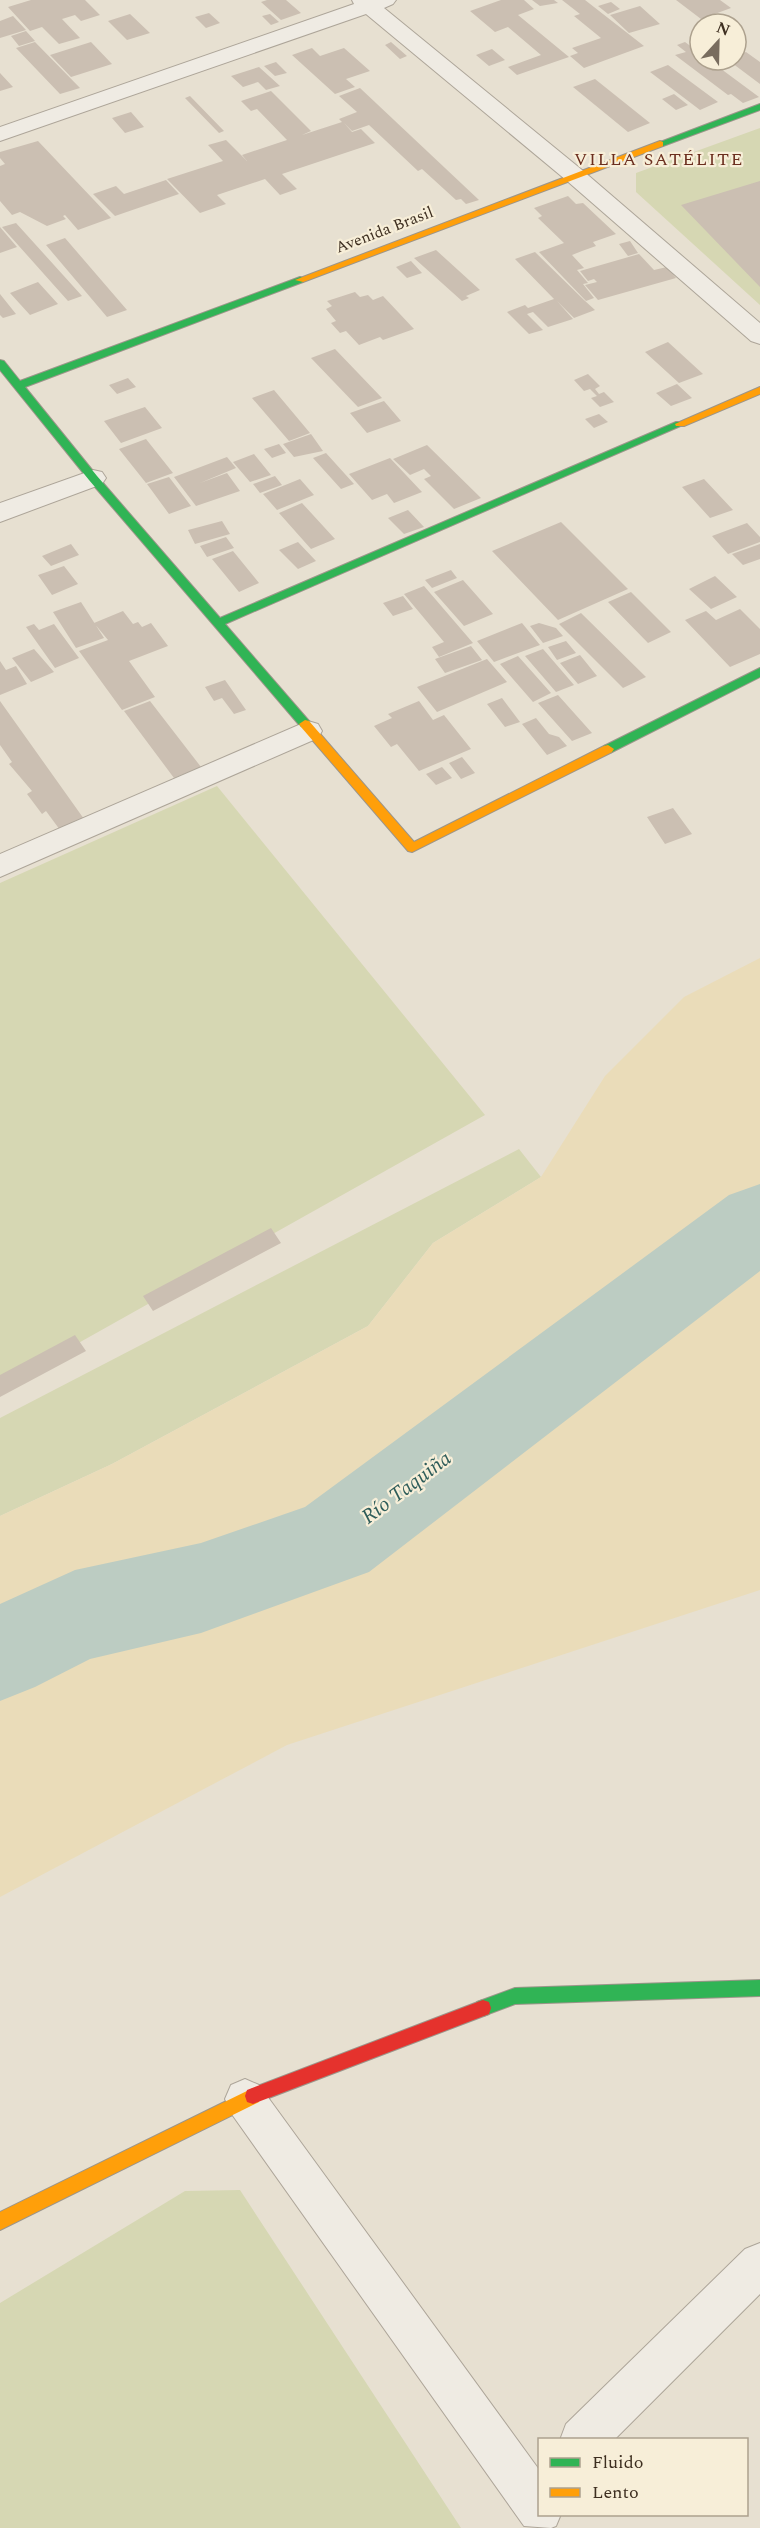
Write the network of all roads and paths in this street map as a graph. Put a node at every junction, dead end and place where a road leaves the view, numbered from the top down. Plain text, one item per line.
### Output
1 (372, 2) edge
2 (760, 107) edge
3 (0, 134) edge
4 (574, 175) junction
5 (760, 336) edge
6 (0, 363) edge
7 (20, 385) junction
8 (760, 390) edge
9 (93, 478) junction
10 (0, 513) edge
11 (218, 623) junction
12 (760, 672) edge
13 (308, 730) junction
14 (0, 866) edge
15 (760, 1988) edge
16 (244, 2099) junction
17 (0, 2221) edge
18 (760, 2264) edge
19 (583, 2438) edge
20 (538, 2502) edge

1 - 3 street
1 - 4 street
2 - 4 street, Avenida Brasil
4 - 5 street
4 - 7 street, Avenida Brasil
6 - 7 street
7 - 9 street
8 - 11 street
9 - 10 street
9 - 11 street
11 - 13 street
12 - 13 street
13 - 14 street
15 - 16 street
16 - 17 street
16 - 20 street
18 - 19 street

